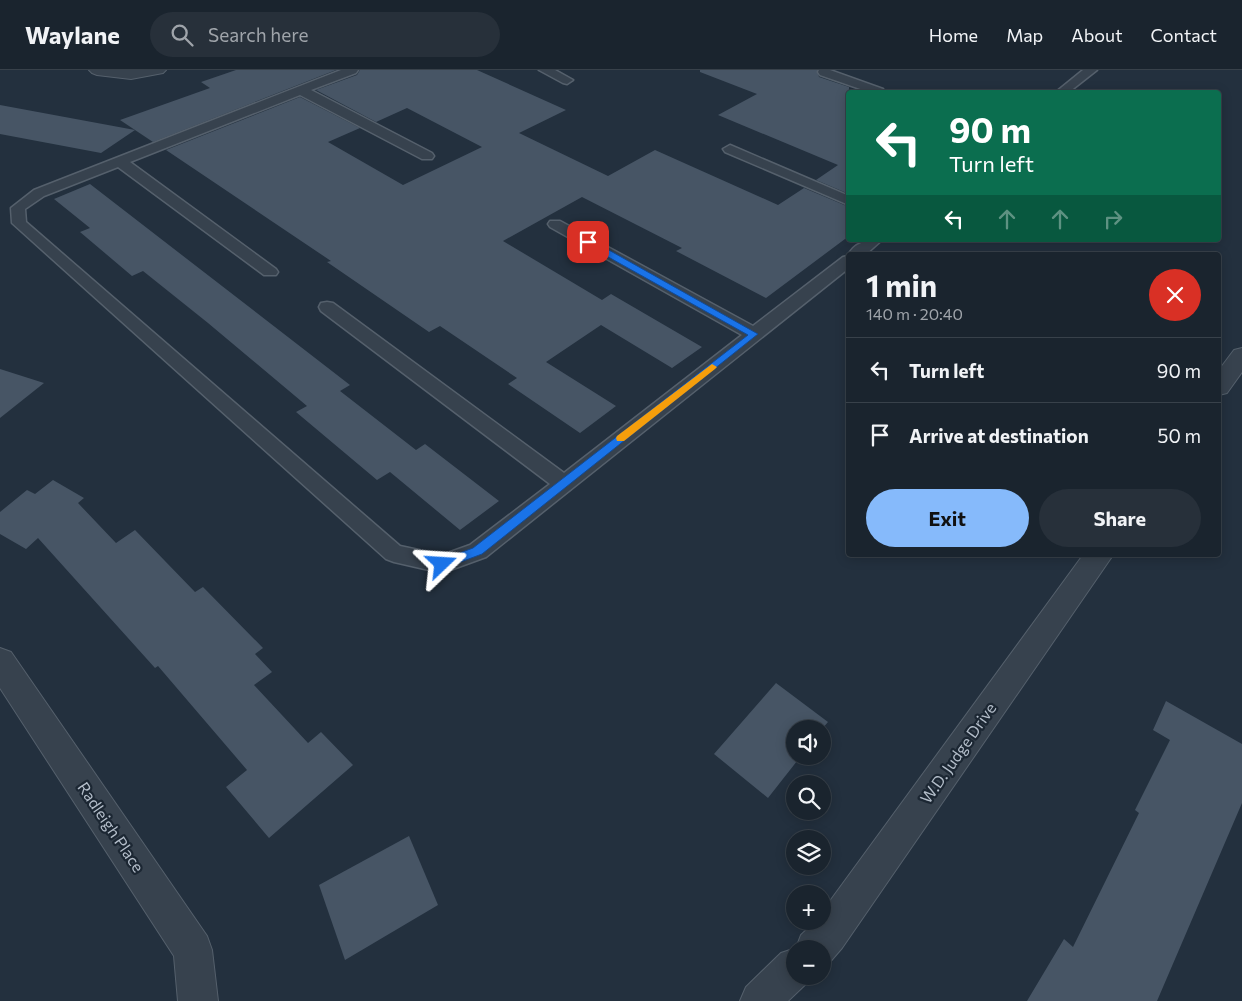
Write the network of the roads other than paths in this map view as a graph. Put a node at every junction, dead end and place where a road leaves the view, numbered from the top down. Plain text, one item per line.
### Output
1 (98, 70) edge
2 (158, 70) edge
3 (352, 70) edge
4 (544, 70) edge
5 (1091, 70) edge
6 (824, 72) dead end
7 (567, 80) dead end
8 (301, 90) junction
9 (874, 90) edge
10 (1065, 90) edge
11 (730, 149) dead end
12 (427, 156) dead end
13 (119, 161) junction
14 (846, 201) edge
15 (555, 224) dead end
16 (871, 242) edge
17 (859, 252) edge
18 (846, 262) edge
19 (270, 272) dead end
20 (327, 307) dead end
21 (754, 334) junction
22 (1242, 355) edge
23 (1221, 384) edge
24 (563, 483) junction
25 (1098, 557) edge
26 (0, 662) edge
27 (825, 940) edge
28 (786, 976) edge
29 (198, 1001) edge
30 (760, 1001) edge

1 - 2 street
3 - 8 lane
4 - 7 lane
5 - 10 lane
6 - 9 lane
8 - 12 lane
8 - 13 lane
11 - 14 lane
13 - 19 lane
13 - 24 lane
15 - 21 lane
16 - 17 lane
18 - 21 lane
20 - 24 lane
21 - 24 lane
22 - 23 street
25 - 27 street, W.D. Judge Drive
26 - 29 street, Radleigh Place
28 - 30 street

